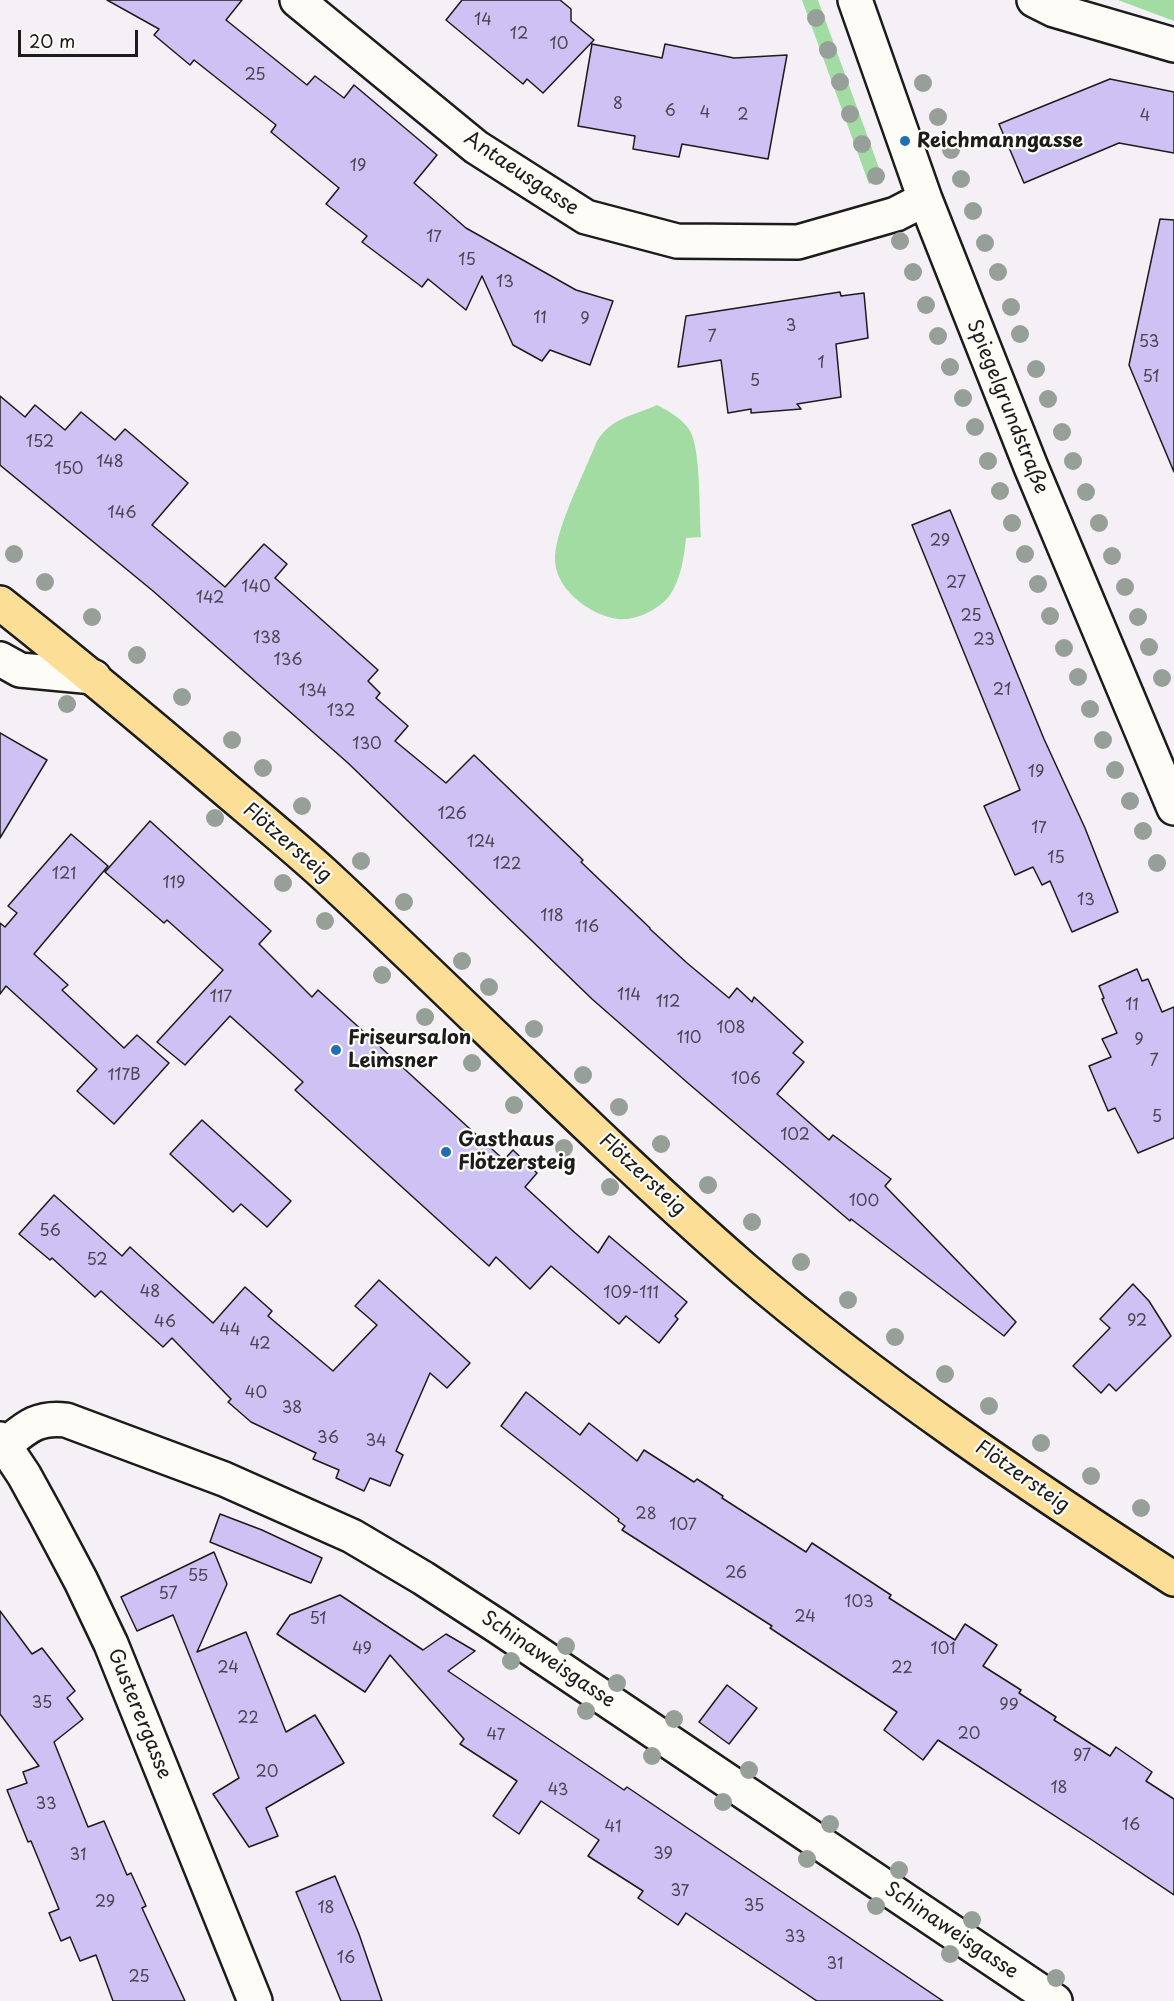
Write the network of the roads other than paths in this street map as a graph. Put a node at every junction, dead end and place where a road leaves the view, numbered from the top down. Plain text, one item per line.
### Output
1 (297, 0) edge
2 (855, 0) edge
3 (1034, 0) edge
4 (1174, 45) edge
5 (925, 199) junction
6 (0, 603) edge
7 (0, 659) edge
8 (94, 677) junction
9 (1174, 808) edge
10 (2, 1445) edge
11 (1174, 1579) edge
12 (255, 2001) edge
13 (1055, 2001) edge

1 - 5 street, Antaeusgasse
2 - 5 street, Spiegelgrundstraße
3 - 4 street
5 - 9 street, Spiegelgrundstraße
6 - 8 main road, Flötzersteig
7 - 8 street
8 - 11 main road, Flötzersteig
10 - 12 street, Gusterergasse
10 - 13 street, Schinaweisgasse

